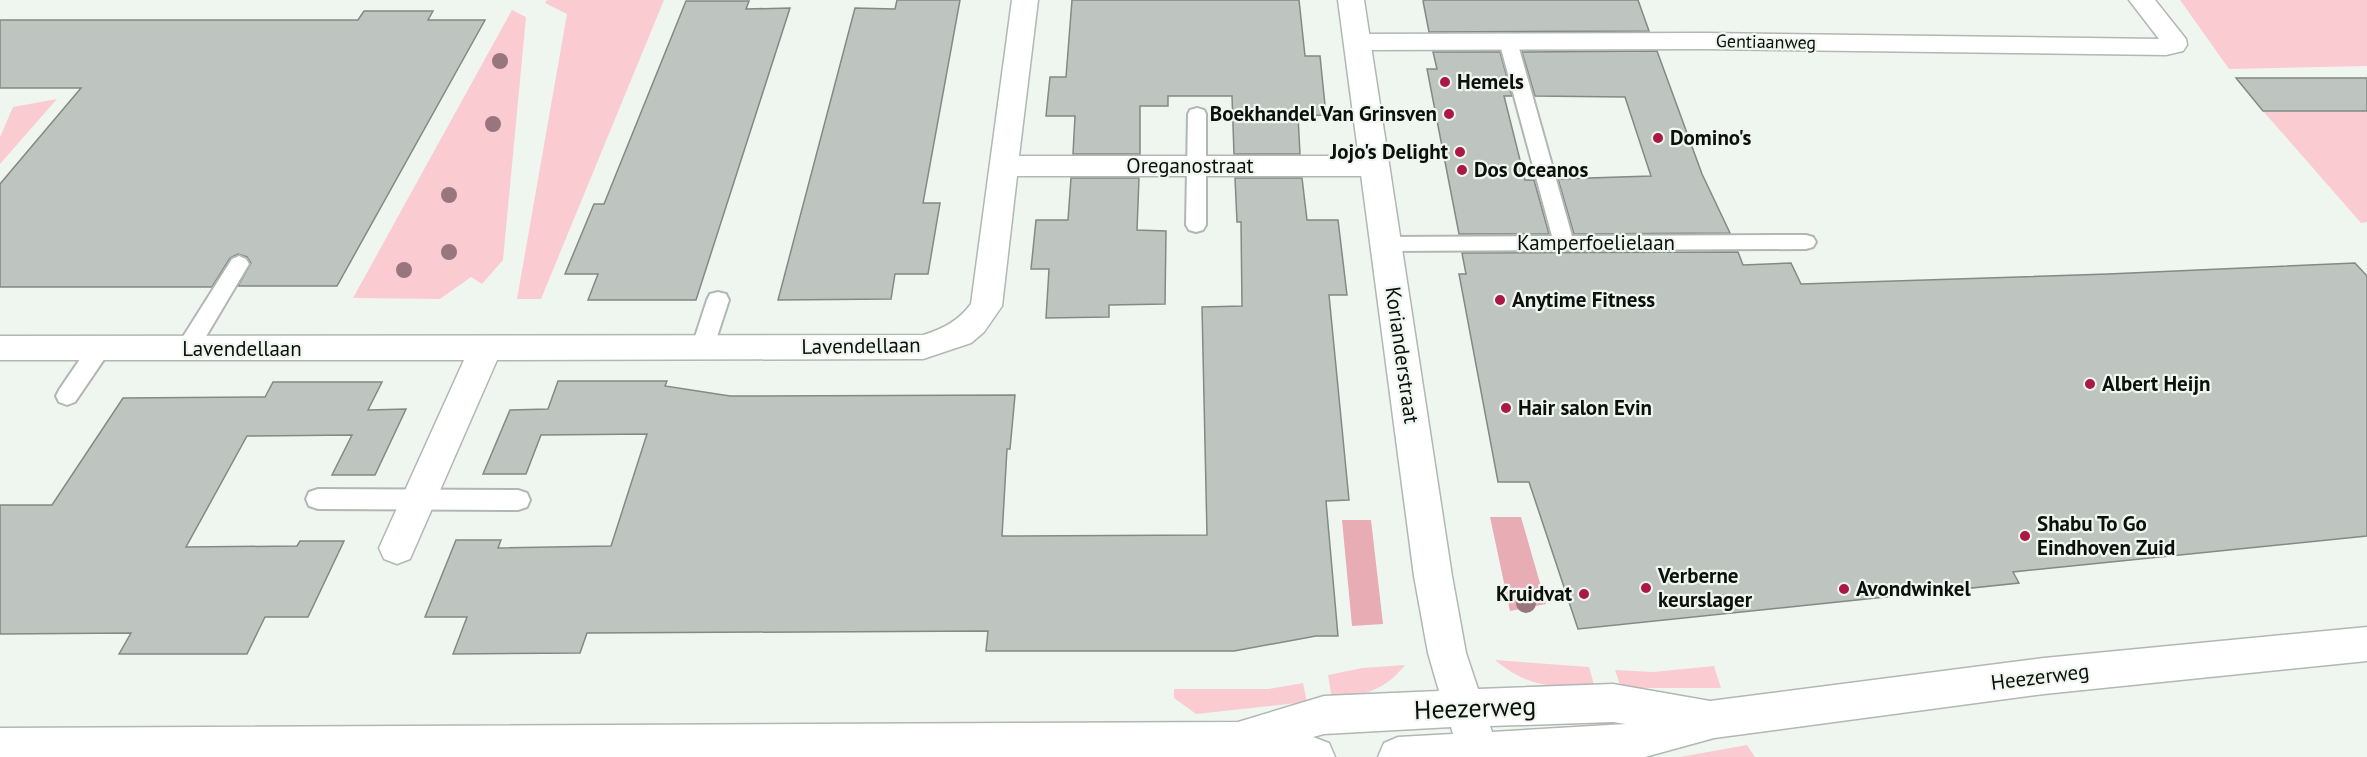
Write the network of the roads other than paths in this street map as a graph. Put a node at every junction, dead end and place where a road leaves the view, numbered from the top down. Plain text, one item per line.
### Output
1 (1025, 0) edge
2 (1352, 0) edge
3 (2142, 0) edge
4 (1508, 41) junction
5 (1357, 42) junction
6 (1197, 114) dead end
7 (1005, 166) junction
8 (1196, 166) junction
9 (1375, 166) junction
10 (1196, 225) dead end
11 (1806, 242) dead end
12 (1564, 243) junction
13 (1386, 244) junction
14 (239, 264) dead end
15 (718, 300) dead end
16 (0, 348) edge
17 (99, 348) junction
18 (187, 349) junction
19 (485, 349) junction
20 (702, 349) junction
21 (68, 396) dead end
22 (318, 499) dead end
23 (419, 499) junction
24 (518, 500) dead end
25 (397, 548) dead end
26 (2367, 644) edge
27 (1463, 708) junction
28 (1714, 718) junction
29 (1238, 741) junction
30 (0, 747) edge
31 (331, 751) edge
32 (1479, 755) edge
33 (1315, 757) edge
34 (1398, 757) edge

1 - 7 street, Lavendellaan
2 - 5 street, Korianderstraat
3 - 4 street, Gentiaanweg
4 - 5 street, Gentiaanweg
4 - 12 lane
5 - 9 street, Korianderstraat
6 - 8 lane
7 - 8 street, Oreganostraat
7 - 20 street, Lavendellaan
8 - 9 street, Oreganostraat
8 - 10 lane
9 - 13 street, Korianderstraat
11 - 12 lane, Kamperfoelielaan
12 - 13 lane, Kamperfoelielaan
13 - 27 street, Korianderstraat
14 - 18 lane
15 - 20 lane
16 - 17 street, Lavendellaan
17 - 18 street, Lavendellaan
17 - 21 lane
18 - 19 street, Lavendellaan
19 - 20 street, Lavendellaan
19 - 23 street
22 - 23 lane
23 - 24 lane
23 - 25 street
26 - 28 street, Heezerweg
27 - 28 street, Heezerweg
27 - 29 street, Heezerweg
27 - 32 street, Korianderstraat
28 - 32 street, Heezerweg
29 - 31 street, Heezerweg
29 - 33 street, Heezerweg
30 - 31 street, Heezerweg
32 - 34 street, Heezerweg

